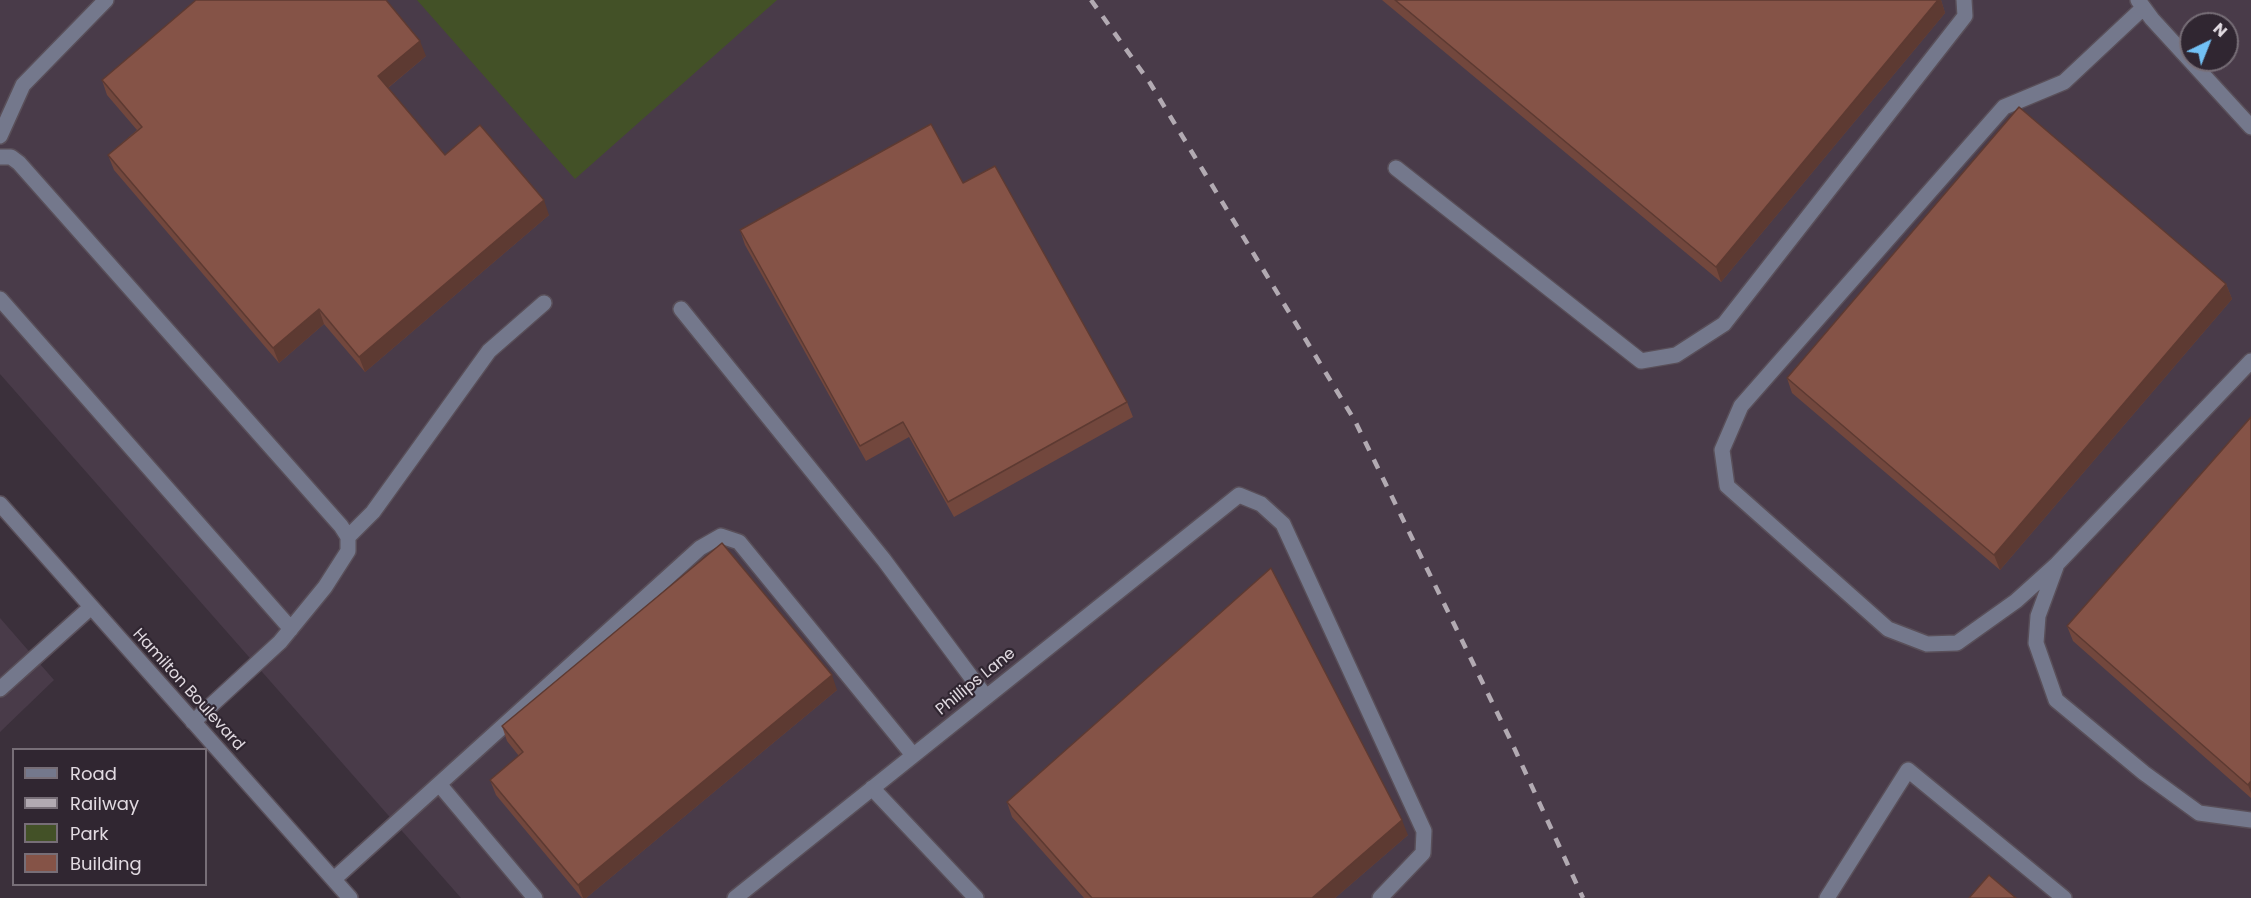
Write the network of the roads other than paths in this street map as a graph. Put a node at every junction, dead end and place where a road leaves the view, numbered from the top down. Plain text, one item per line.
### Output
1 (106, 0) edge
2 (1964, 0) edge
3 (2141, 4) edge
4 (2251, 127) edge
5 (0, 136) edge
6 (0, 157) edge
7 (1395, 168) dead end
8 (0, 298) edge
9 (544, 303) dead end
10 (681, 309) dead end
11 (2251, 361) edge
12 (0, 504) edge
13 (348, 544) junction
14 (2057, 564) junction
15 (90, 608) junction
16 (291, 629) junction
17 (0, 689) edge
18 (986, 697) junction
19 (193, 722) junction
20 (913, 755) junction
21 (439, 784) junction
22 (872, 788) junction
23 (2251, 820) edge
24 (334, 879) junction
25 (350, 898) edge
26 (535, 898) edge
27 (735, 898) edge
28 (976, 898) edge
29 (1380, 898) edge
30 (1827, 898) edge
31 (2064, 898) edge

1 - 5 street
2 - 7 street
3 - 4 street
3 - 14 street
6 - 13 street
8 - 16 street
9 - 13 street
10 - 18 street
11 - 14 street
12 - 15 street, Hamilton Boulevard
13 - 16 street
14 - 23 street
15 - 17 street
15 - 19 street, Hamilton Boulevard
16 - 19 street
18 - 20 street, Phillips Lane
18 - 29 street, Phillips Lane
19 - 24 street, Hamilton Boulevard
20 - 21 street
20 - 22 street, Phillips Lane
21 - 24 street
21 - 26 street
22 - 27 street, Phillips Lane
22 - 28 street
24 - 25 street, Hamilton Boulevard
30 - 31 street

